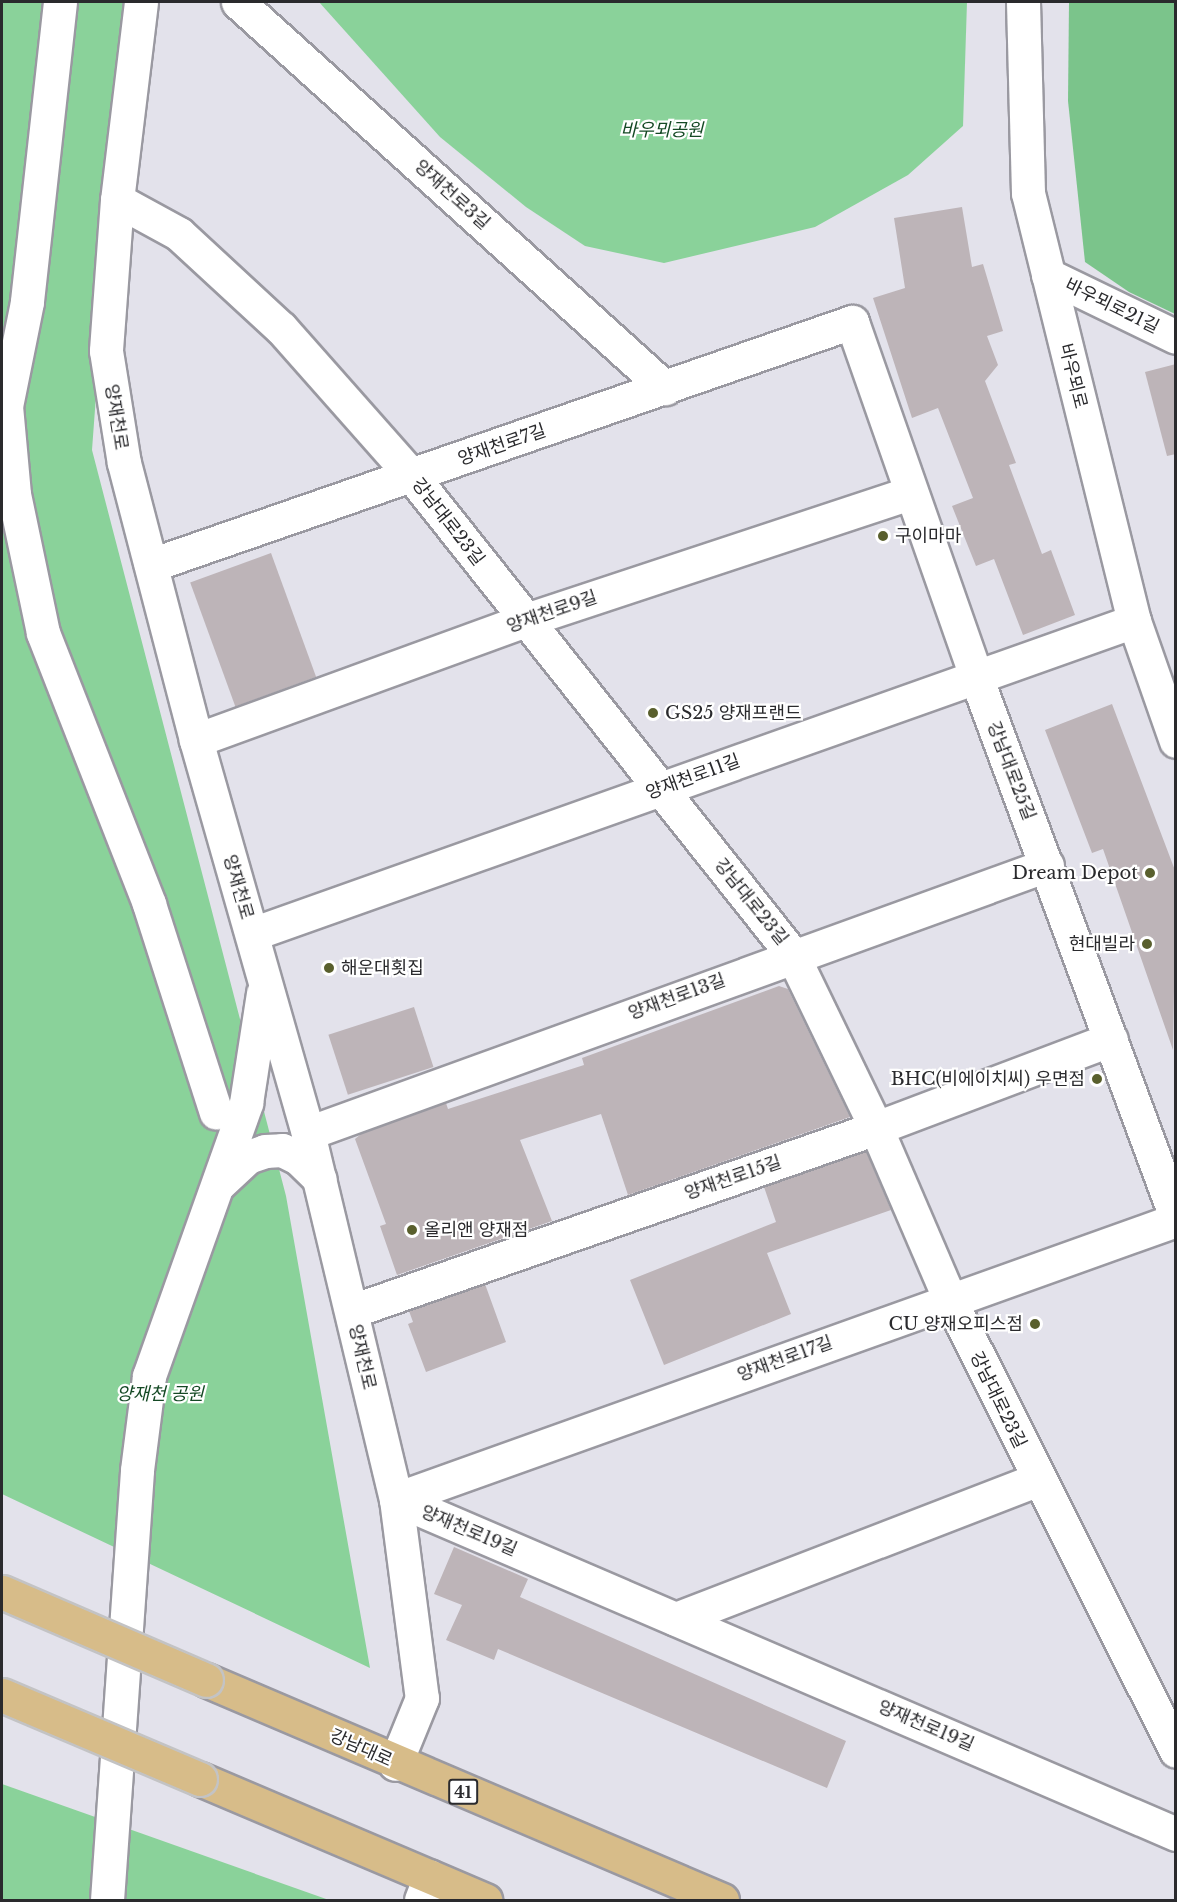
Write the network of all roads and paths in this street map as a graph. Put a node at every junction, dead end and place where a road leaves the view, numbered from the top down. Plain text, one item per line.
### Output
1 (60, 2) edge
2 (141, 2) edge
3 (238, 2) edge
4 (1023, 2) edge
5 (117, 200) junction
6 (1048, 275) junction
7 (852, 322) joint
8 (1176, 337) edge
9 (665, 388) junction
10 (412, 476) junction
11 (911, 493) junction
12 (150, 565) junction
13 (526, 620) junction
14 (1134, 621) junction
15 (976, 677) junction
16 (196, 740) junction
17 (1176, 741) edge
18 (660, 789) junction
19 (1047, 865) junction
20 (252, 934) junction
21 (792, 954) junction
22 (265, 979) junction
23 (1111, 1039) junction
24 (216, 1113) dead end
25 (876, 1128) junction
26 (308, 1133) junction
27 (320, 1179) junction
28 (213, 1190) junction
29 (1176, 1218) edge
30 (950, 1300) junction
31 (352, 1311) junction
32 (1037, 1480) junction
33 (396, 1499) junction
34 (2, 1592) edge
35 (676, 1619) junction
36 (2, 1695) edge
37 (1176, 1751) edge
38 (395, 1764) junction
39 (1176, 1834) edge
40 (425, 1889) edge
41 (107, 1900) edge
42 (485, 1900) edge
43 (722, 1900) edge

1 - 24 street
2 - 5 street, 양재천로
3 - 9 street, 양재천로3길
4 - 6 street, 바우뫼로
5 - 10 street, 강남대로23길
5 - 12 street, 양재천로
6 - 8 street, 바우뫼로21길
6 - 14 street, 바우뫼로
7 - 9 street, 양재천로7길
7 - 11 street, 강남대로25길
9 - 10 street, 양재천로7길
10 - 12 street, 양재천로7길
10 - 13 street, 강남대로23길
11 - 13 street, 양재천로9길
11 - 15 street, 강남대로25길
12 - 16 street, 양재천로
13 - 16 street, 양재천로9길
13 - 18 street, 강남대로23길
14 - 15 street, 양재천로11길
14 - 17 street, 바우뫼로
15 - 18 street, 양재천로11길
15 - 19 street, 강남대로25길
16 - 20 street, 양재천로
18 - 20 street, 양재천로11길
18 - 21 street, 강남대로23길
19 - 21 street, 양재천로13길
19 - 23 street, 강남대로25길
20 - 22 street, 양재천로
21 - 25 street, 강남대로23길
21 - 26 street, 양재천로13길
22 - 26 street, 양재천로
22 - 28 street
23 - 25 street, 양재천로15길
23 - 29 street, 강남대로25길
25 - 30 street, 강남대로23길
25 - 31 street, 양재천로15길
26 - 27 street, 양재천로
27 - 28 street
27 - 31 street, 양재천로
28 - 41 street
29 - 30 street, 양재천로17길
30 - 32 street, 강남대로23길
30 - 33 street, 양재천로17길
31 - 33 street, 양재천로
32 - 35 street
32 - 37 street, 강남대로23길
33 - 35 street, 양재천로19길
33 - 38 street, 양재천로
34 - 38 main road, 강남대로 / 41, bridge
35 - 39 street, 양재천로19길
36 - 40 main road, bridge
38 - 43 main road, 강남대로 / 41
40 - 42 main road

